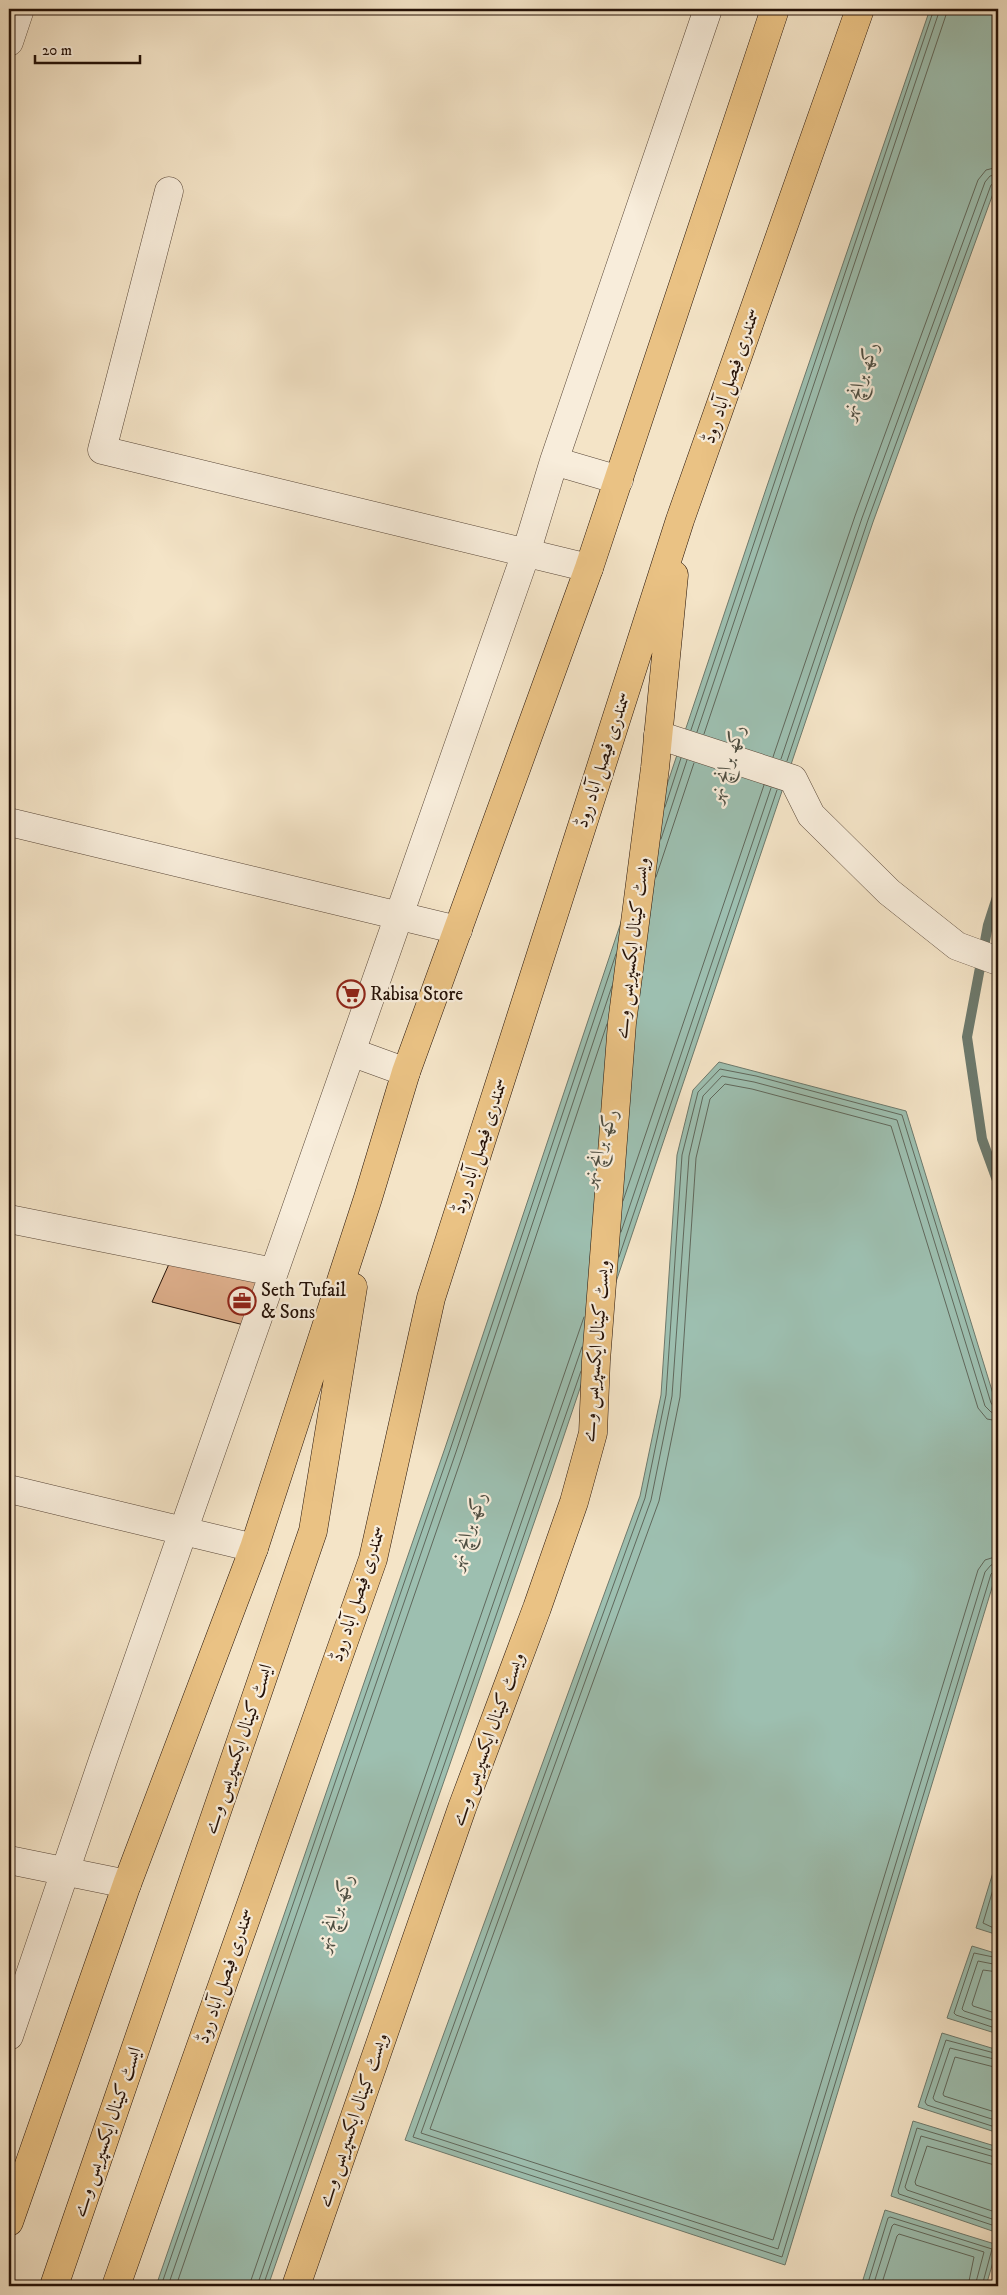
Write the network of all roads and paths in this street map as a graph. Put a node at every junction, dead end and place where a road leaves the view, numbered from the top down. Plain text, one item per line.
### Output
1 (20, 9) edge
2 (708, 9) edge
3 (775, 9) edge
4 (860, 9) edge
5 (9, 42) edge
6 (169, 191) dead end
7 (554, 461) junction
8 (619, 480) junction
9 (680, 520) junction
10 (526, 553) junction
11 (589, 568) junction
12 (668, 738) junction
13 (9, 822) edge
14 (399, 915) junction
15 (458, 930) junction
16 (998, 961) edge
17 (351, 1052) junction
18 (406, 1072) junction
19 (368, 1198) junction
20 (9, 1219) edge
21 (274, 1272) junction
22 (9, 1489) edge
23 (183, 1531) junction
24 (254, 1548) junction
25 (9, 1860) edge
26 (66, 1872) junction
27 (127, 1884) junction
28 (9, 2036) edge
29 (9, 2222) edge
30 (54, 2286) edge
31 (116, 2286) edge
32 (296, 2286) edge

1 - 5 street
2 - 7 street
3 - 8 main road
4 - 9 main road, سمندری فیصل آباد روڈ
6 - 10 street
7 - 8 street
7 - 10 street
8 - 11 main road
9 - 12 main road, ویسٹ کینال ایکسپریس وے
9 - 31 main road, سمندری فیصل آباد روڈ
10 - 11 street
10 - 14 street
11 - 15 main road
12 - 16 street
12 - 32 main road, ویسٹ کینال ایکسپریس وے
13 - 14 street
14 - 15 street
14 - 17 street
15 - 18 main road
17 - 18 street
17 - 21 street
18 - 19 main road
19 - 24 main road
19 - 30 main road, ایسٹ کینال ایکسپریس وے
20 - 21 street
21 - 23 street
22 - 23 street
23 - 24 street
23 - 26 street
24 - 27 main road
25 - 26 street
26 - 27 street
26 - 28 street
27 - 29 main road

